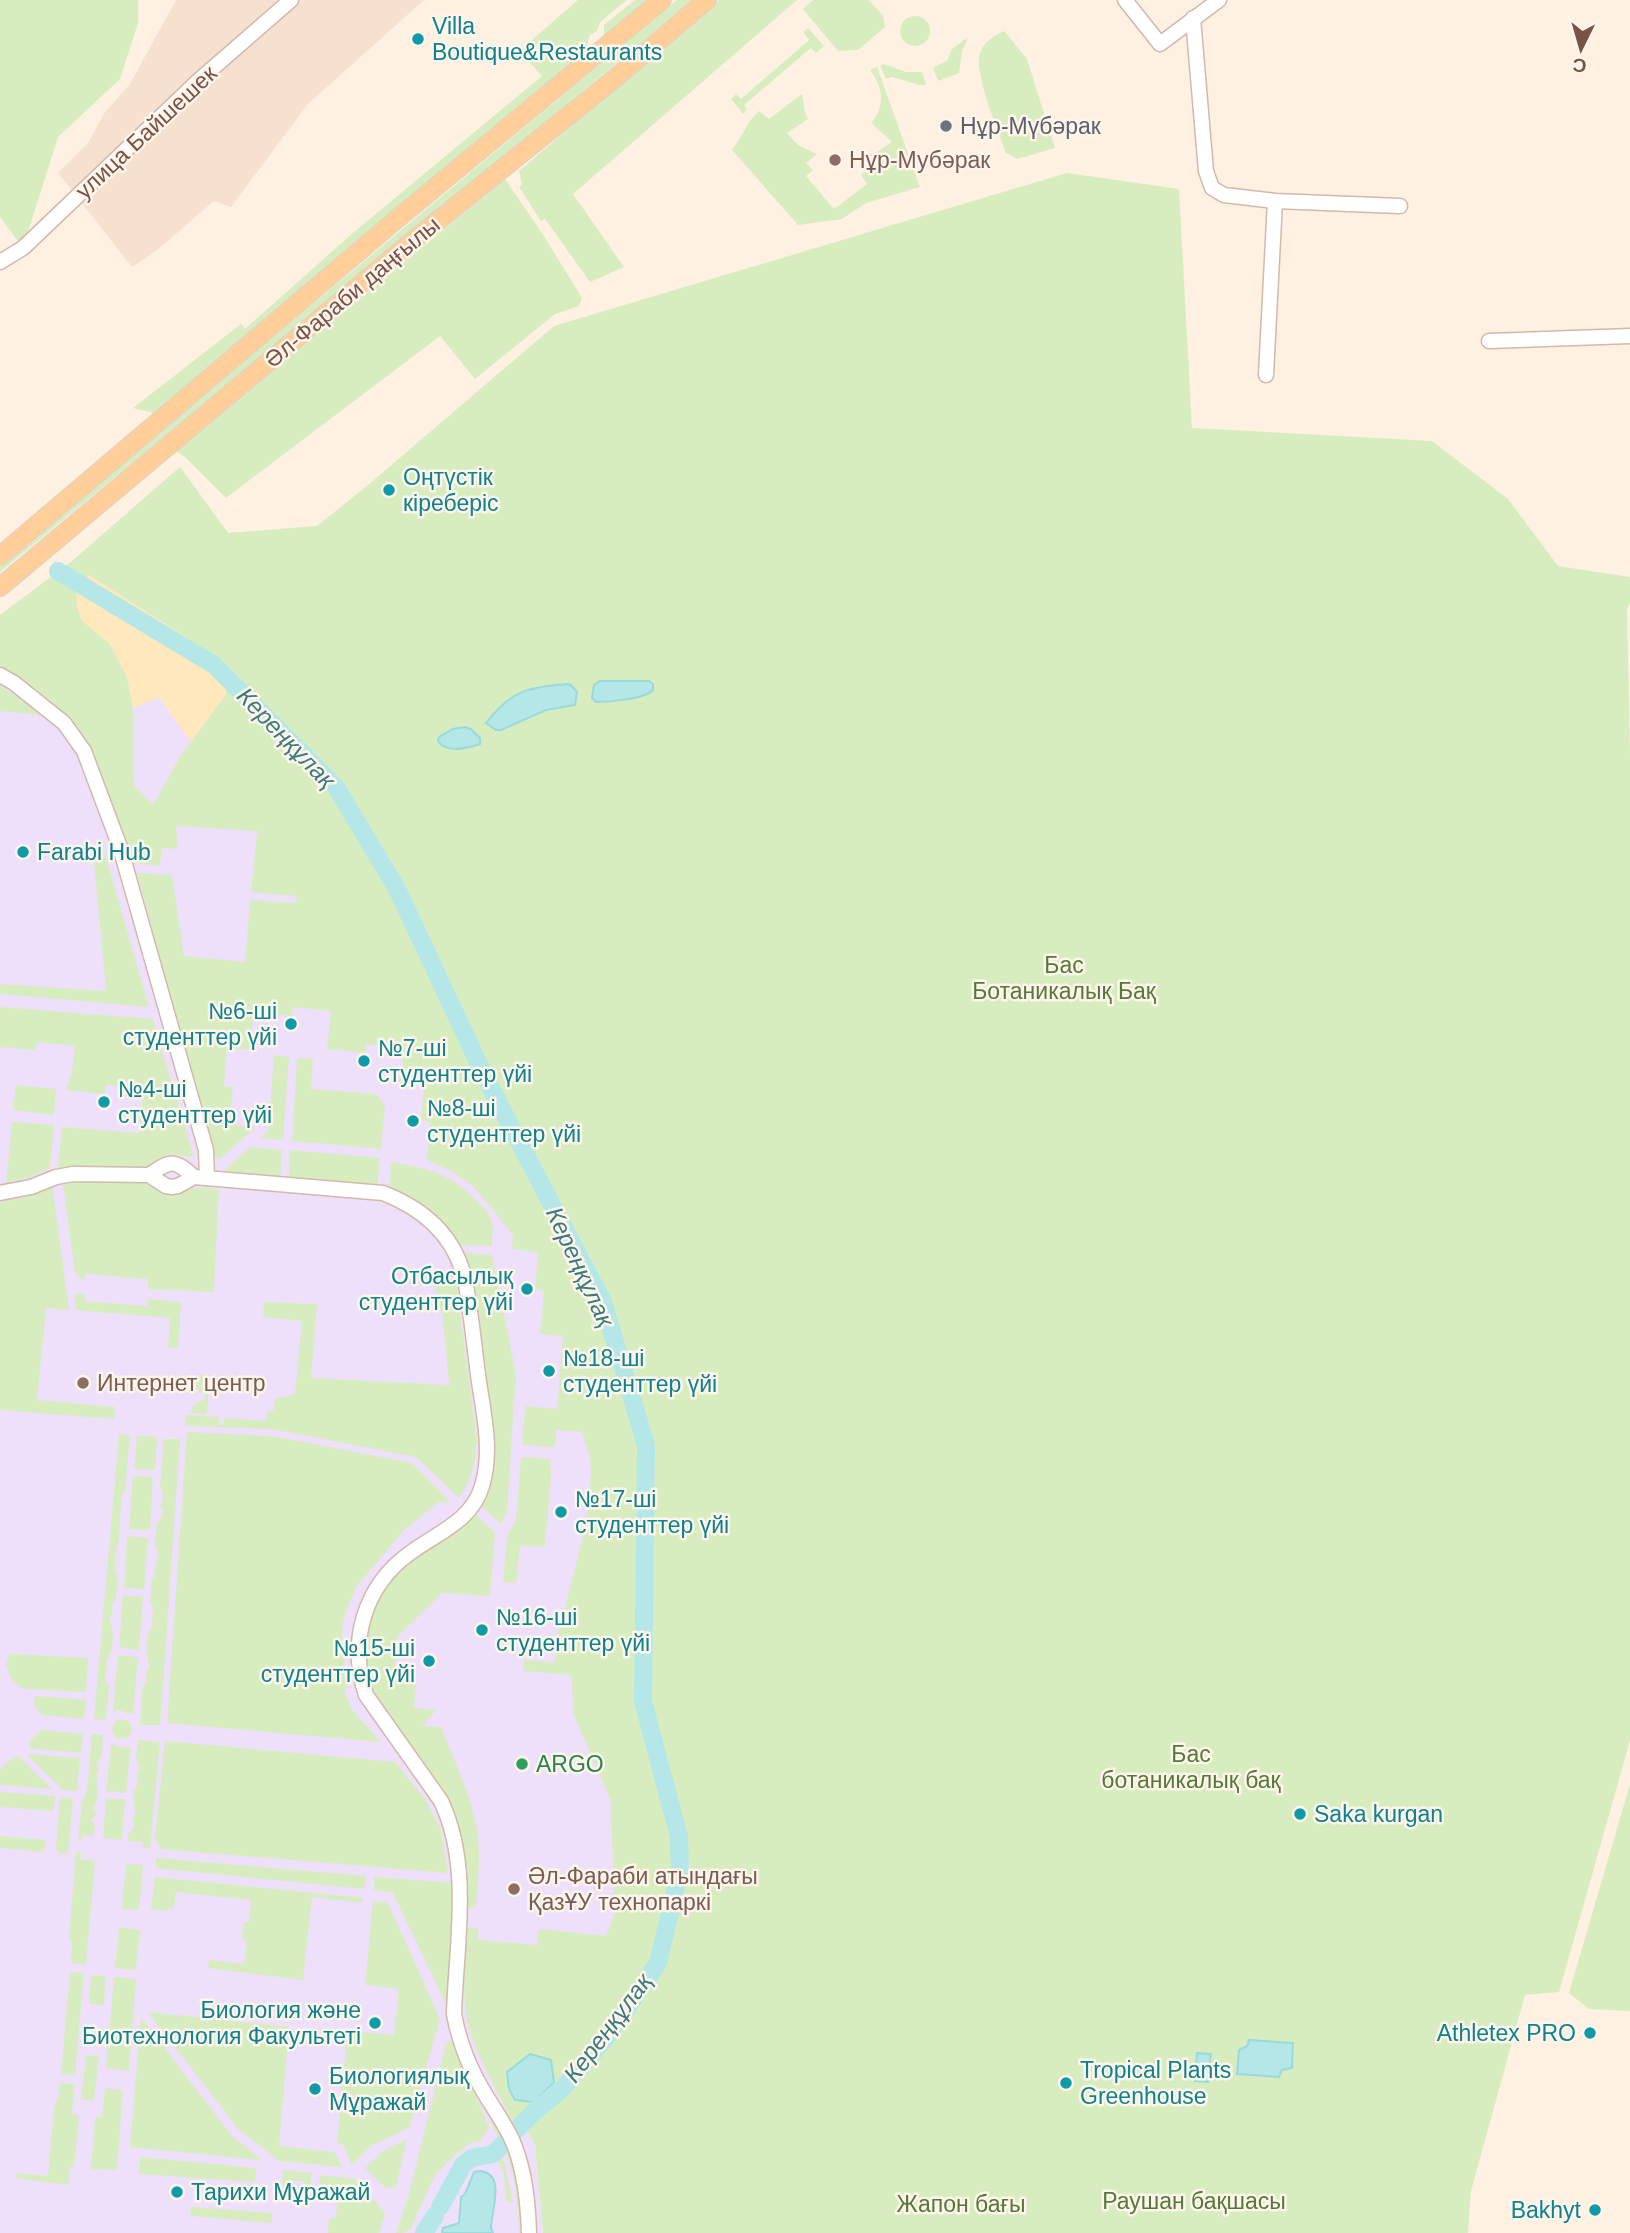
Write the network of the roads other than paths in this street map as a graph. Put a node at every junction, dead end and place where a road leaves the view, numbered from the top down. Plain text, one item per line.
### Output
1 (291, 0) edge
2 (662, 0) edge
3 (707, 0) edge
4 (1125, 0) edge
5 (1219, 0) edge
6 (1193, 19) junction
7 (1275, 201) junction
8 (1400, 206) dead end
9 (0, 262) edge
10 (1630, 336) edge
11 (1489, 341) dead end
12 (1266, 375) dead end
13 (0, 556) edge
14 (0, 587) edge
15 (0, 675) edge
16 (149, 1175) junction
17 (201, 1178) junction
18 (0, 1193) edge
19 (529, 2233) edge

1 - 9 street, улица Байшешек
2 - 13 main road, Әл-Фараби даңғылы
3 - 14 main road, Әл-Фараби даңғылы
4 - 6 street
5 - 6 street
6 - 7 street
7 - 8 street
7 - 12 street
10 - 11 street
15 - 17 street
16 - 17 street
16 - 17 street
16 - 18 street
17 - 19 street

